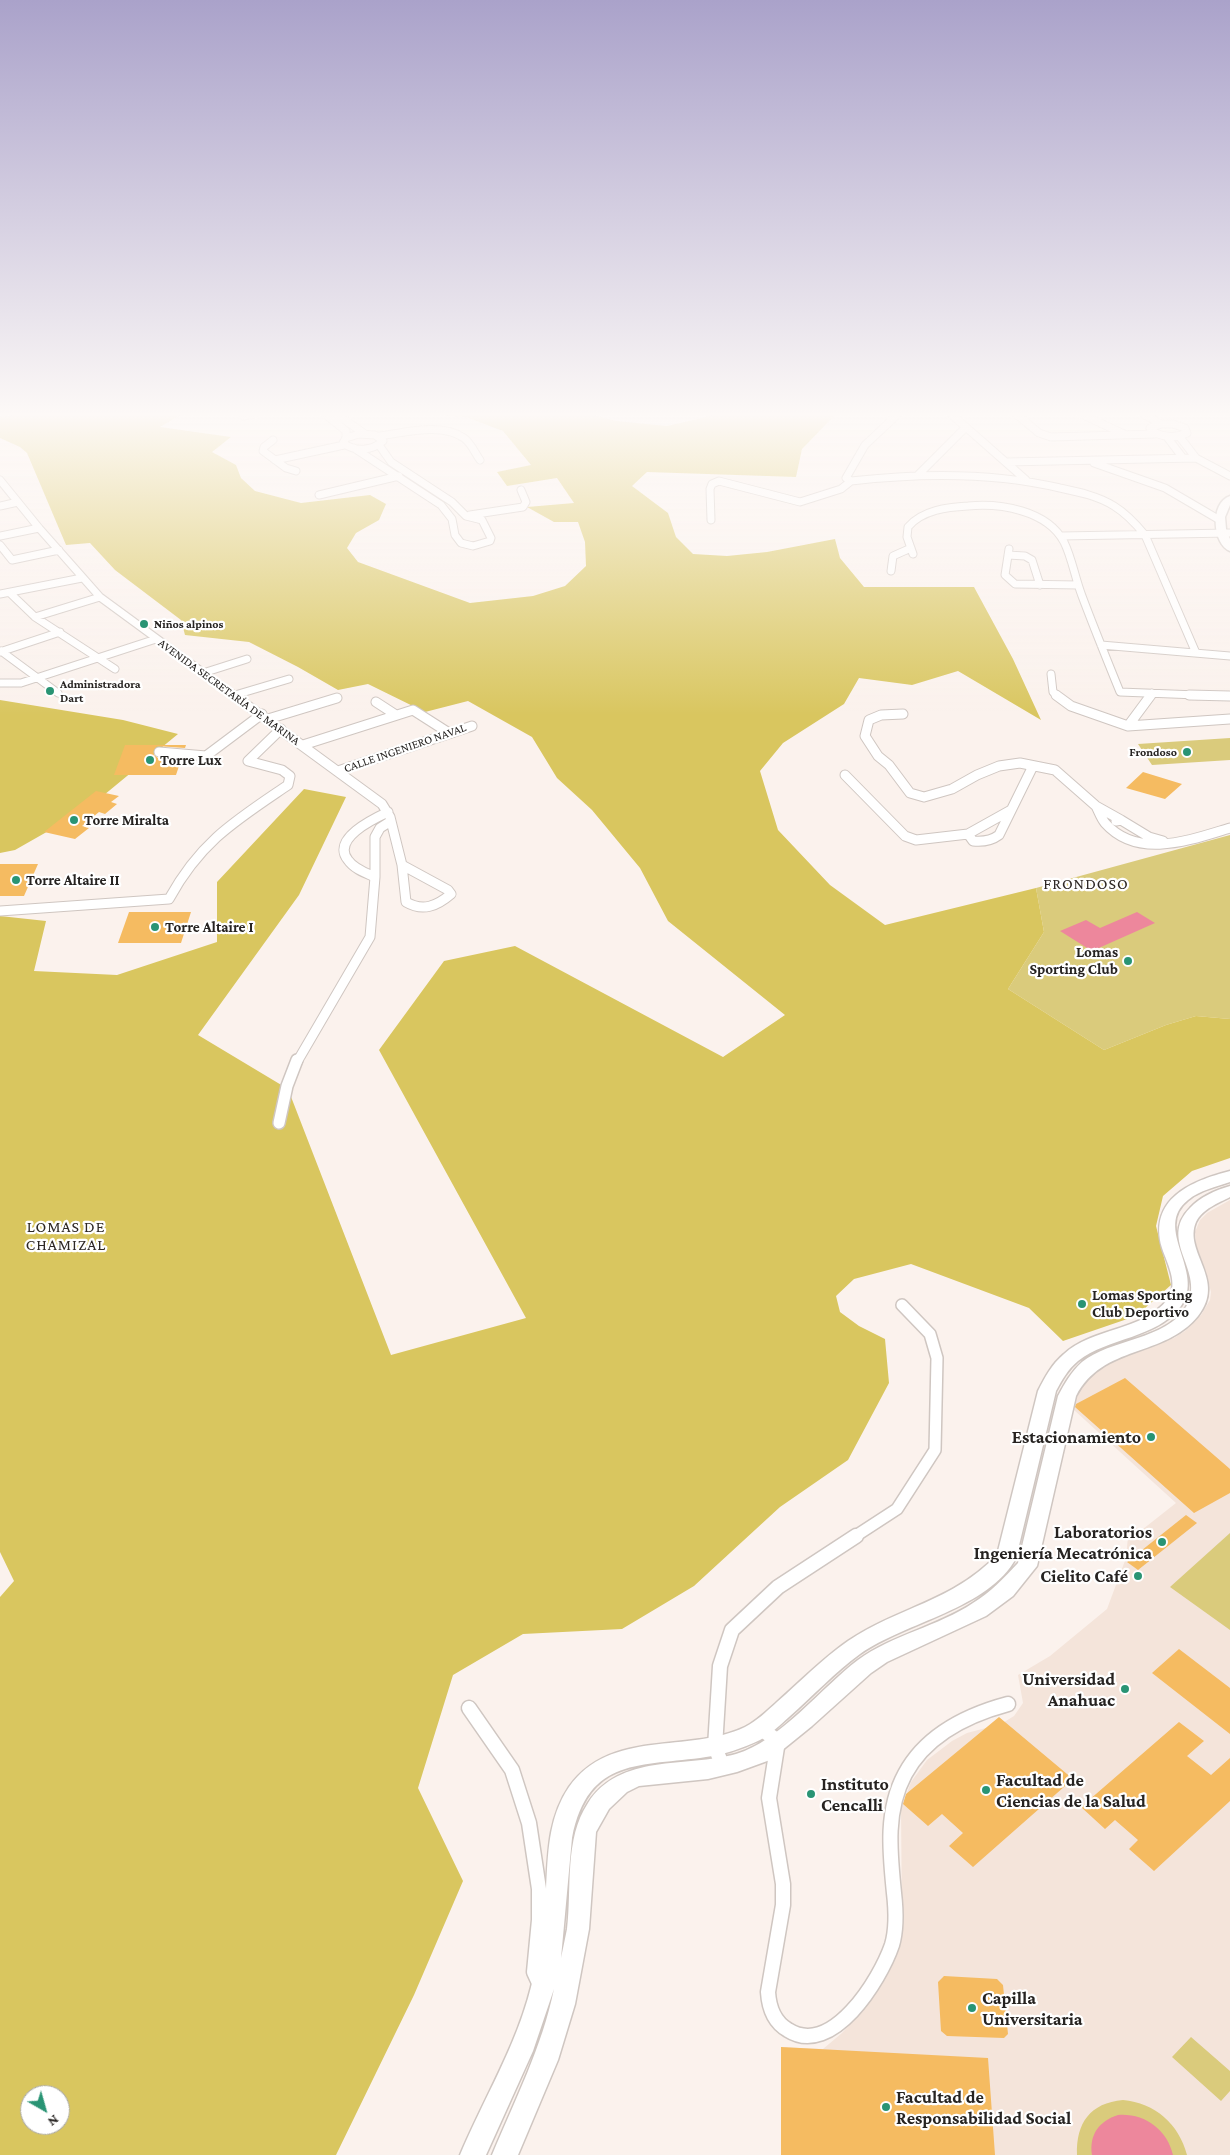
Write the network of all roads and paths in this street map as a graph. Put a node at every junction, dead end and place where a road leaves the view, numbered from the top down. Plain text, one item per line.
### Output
1 (28, 515) edge
2 (449, 515) edge
3 (475, 515) edge
4 (711, 515) edge
5 (925, 515) edge
6 (1029, 515) edge
7 (1125, 515) edge
8 (1210, 515) edge
9 (1220, 515) edge
10 (466, 516) junction
11 (452, 519) junction
12 (1218, 519) junction
13 (711, 520) dead end
14 (39, 528) junction
15 (1226, 533) edge
16 (1145, 535) junction
17 (0, 536) edge
18 (1061, 536) junction
19 (0, 545) edge
20 (1230, 548) edge
21 (59, 550) junction
22 (891, 571) dead end
23 (82, 578) junction
24 (1040, 585) junction
25 (1078, 585) junction
26 (10, 593) junction
27 (0, 594) edge
28 (100, 597) junction
29 (35, 616) junction
30 (60, 632) junction
31 (156, 639) junction
32 (1101, 645) junction
33 (1, 651) edge
34 (1196, 652) junction
35 (1230, 656) edge
36 (99, 658) junction
37 (247, 659) dead end
38 (115, 669) dead end
39 (203, 673) junction
40 (1050, 674) dead end
41 (38, 678) junction
42 (289, 679) dead end
43 (0, 683) edge
44 (58, 693) dead end
45 (1152, 693) junction
46 (235, 695) junction
47 (1230, 696) edge
48 (336, 698) dead end
49 (376, 702) dead end
50 (903, 714) dead end
51 (396, 715) junction
52 (265, 717) junction
53 (1230, 719) edge
54 (472, 726) dead end
55 (1128, 726) junction
56 (282, 729) junction
57 (449, 733) junction
58 (303, 745) junction
59 (159, 752) dead end
60 (1033, 766) junction
61 (338, 771) junction
62 (845, 775) dead end
63 (1096, 806) junction
64 (1011, 810) junction
65 (388, 812) junction
66 (1121, 820) junction
67 (391, 821) junction
68 (1104, 822) junction
69 (1230, 828) edge
70 (968, 834) junction
71 (1149, 837) junction
72 (1141, 844) junction
73 (1176, 845) junction
74 (402, 864) junction
75 (375, 877) junction
76 (3, 910) edge
77 (280, 1123) dead end
78 (1230, 1169) edge
79 (1230, 1176) edge
80 (1230, 1191) edge
81 (1184, 1195) junction
82 (902, 1305) dead end
83 (1008, 1704) dead end
84 (469, 1708) dead end
85 (761, 1729) junction
86 (778, 1741) junction
87 (715, 1747) junction
88 (723, 1767) junction
89 (543, 1988) junction
90 (473, 2155) edge
91 (505, 2155) edge

1 - 14 street, AVENIDA SECRETARÍA DE MARINA
2 - 11 street
3 - 10 street
4 - 13 street
5 - 22 street
6 - 18 street
7 - 16 street
8 - 12 street
9 - 12 main road
10 - 11 street
10 - 11 street
12 - 15 main road
14 - 17 street
14 - 21 street, AVENIDA SECRETARÍA DE MARINA
15 - 16 street
15 - 20 main road
16 - 18 street
16 - 34 street
18 - 25 street
19 - 21 street
21 - 23 street, AVENIDA SECRETARÍA DE MARINA
23 - 26 street
23 - 28 street, AVENIDA SECRETARÍA DE MARINA
24 - 24 street
24 - 25 street
25 - 32 street
26 - 27 street
26 - 29 street
28 - 29 street
28 - 31 street, AVENIDA SECRETARÍA DE MARINA
29 - 30 street
30 - 33 street
30 - 36 street
31 - 36 street
31 - 39 street, AVENIDA SECRETARÍA DE MARINA
32 - 34 street
32 - 45 street
33 - 41 street
34 - 35 street
36 - 38 street
36 - 41 street
37 - 39 street
39 - 46 street, AVENIDA SECRETARÍA DE MARINA
40 - 55 street
41 - 43 street
41 - 44 street
42 - 46 street
45 - 47 street
45 - 55 street
46 - 52 street, AVENIDA SECRETARÍA DE MARINA
48 - 52 street
49 - 51 street
50 - 60 street
51 - 57 street
51 - 58 street
52 - 56 street, AVENIDA SECRETARÍA DE MARINA
52 - 59 street
53 - 55 street
54 - 57 street, CALLE INGENIERO NAVAL
56 - 58 street, AVENIDA SECRETARÍA DE MARINA
56 - 76 street
57 - 61 street, CALLE INGENIERO NAVAL
58 - 61 street, AVENIDA SECRETARÍA DE MARINA
60 - 63 street
60 - 64 street
61 - 65 street, AVENIDA SECRETARÍA DE MARINA
62 - 70 street
63 - 66 street
63 - 68 street
64 - 70 street
64 - 70 street
65 - 67 street, AVENIDA SECRETARÍA DE MARINA
65 - 75 street
66 - 68 street
66 - 71 street
67 - 74 street, AVENIDA SECRETARÍA DE MARINA
67 - 75 street
68 - 72 street
69 - 73 street
71 - 72 street
71 - 73 street
72 - 73 street
74 - 74 street, AVENIDA SECRETARÍA DE MARINA
75 - 77 street
78 - 81 main road
79 - 81 main road
80 - 86 main road
81 - 85 main road
82 - 87 street
83 - 86 street
84 - 89 street
85 - 86 street
85 - 87 main road
86 - 88 main road
87 - 88 street
87 - 89 main road
88 - 91 main road
89 - 90 main road

